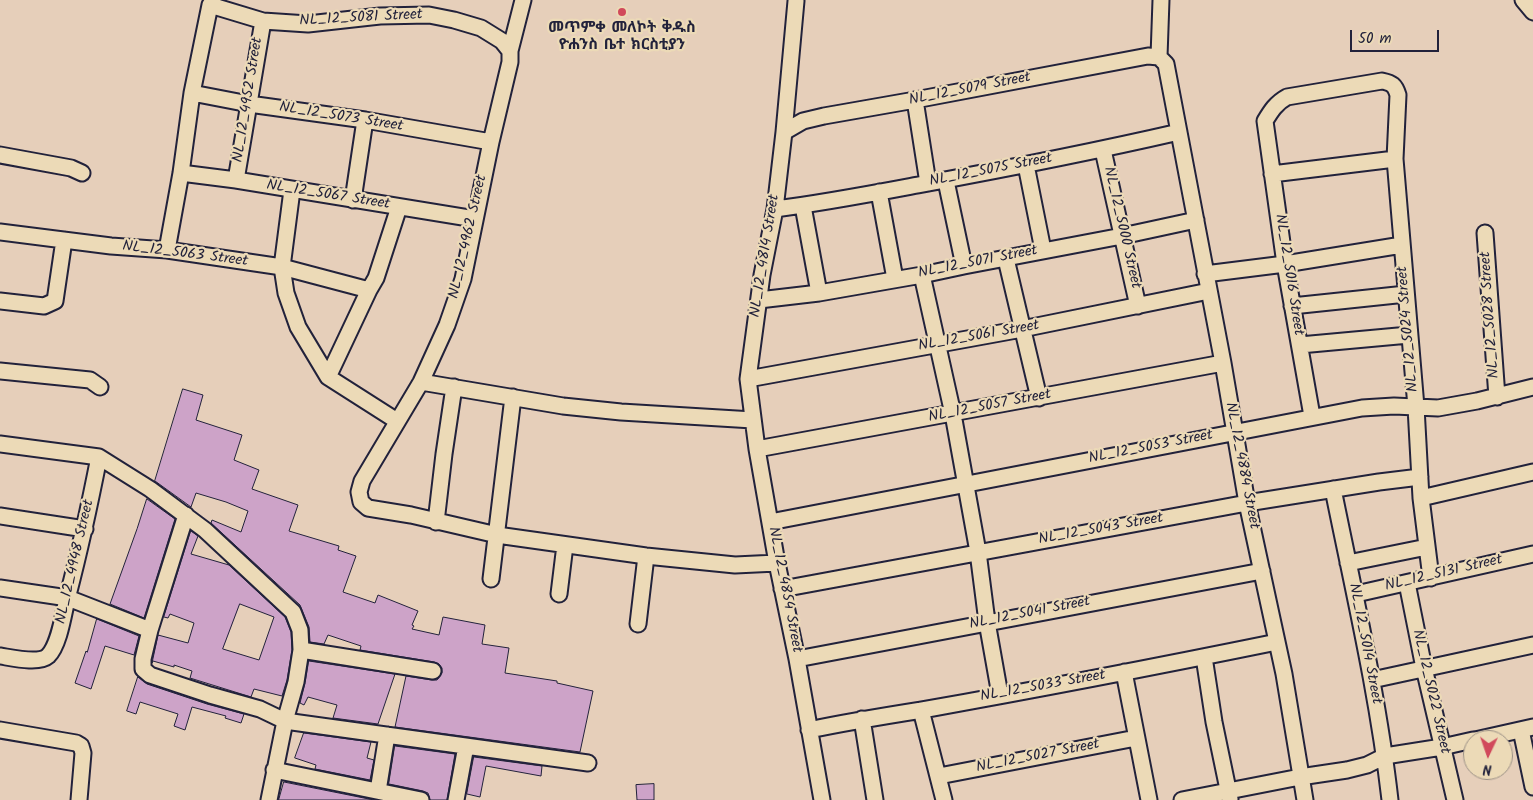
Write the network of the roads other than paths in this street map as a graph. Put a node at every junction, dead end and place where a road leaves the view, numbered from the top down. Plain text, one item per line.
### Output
1 (523, 0) edge
2 (1161, 0) edge
3 (1523, 0) edge
4 (212, 2) edge
5 (796, 2) dead end
6 (1533, 12) edge
7 (263, 20) junction
8 (510, 51) junction
9 (1159, 56) junction
10 (192, 92) junction
11 (915, 100) junction
12 (249, 104) junction
13 (365, 120) junction
14 (784, 132) junction
15 (1179, 132) junction
16 (1266, 133) joint
17 (490, 142) junction
18 (1103, 150) junction
19 (0, 155) edge
20 (1395, 159) junction
21 (1026, 165) junction
22 (82, 173) dead end
23 (181, 173) junction
24 (1272, 174) junction
25 (236, 180) junction
26 (946, 181) junction
27 (928, 183) junction
28 (292, 190) junction
29 (879, 192) junction
30 (353, 200) junction
31 (802, 206) junction
32 (399, 207) junction
33 (775, 209) junction
34 (475, 219) junction
35 (1196, 220) junction
36 (0, 232) edge
37 (1485, 233) dead end
38 (1122, 236) junction
39 (64, 240) junction
40 (1402, 245) junction
41 (167, 250) junction
42 (1043, 250) junction
43 (1006, 259) junction
44 (1285, 264) junction
45 (964, 266) junction
46 (282, 267) junction
47 (1205, 274) junction
48 (922, 275) junction
49 (895, 279) junction
50 (369, 290) junction
51 (1209, 291) junction
52 (819, 293) junction
53 (1406, 294) junction
54 (759, 300) junction
55 (0, 301) edge
56 (1138, 306) junction
57 (1292, 306) junction
58 (1022, 329) junction
59 (1409, 335) junction
60 (937, 344) junction
61 (1300, 345) junction
62 (1223, 363) junction
63 (0, 371) edge
64 (328, 377) junction
65 (748, 380) junction
66 (421, 382) junction
67 (100, 387) dead end
68 (454, 387) junction
69 (1533, 388) edge
70 (513, 397) junction
71 (1497, 397) junction
72 (1039, 398) junction
73 (1416, 408) junction
74 (953, 414) junction
75 (1312, 416) junction
76 (753, 420) junction
77 (397, 421) junction
78 (1234, 432) junction
79 (0, 444) edge
80 (757, 449) junction
81 (99, 457) junction
82 (1533, 472) edge
83 (1420, 477) junction
84 (965, 484) junction
85 (1333, 490) junction
86 (1421, 498) junction
87 (1247, 503) junction
88 (0, 516) edge
89 (186, 516) junction
90 (436, 522) junction
91 (770, 522) junction
92 (85, 529) junction
93 (497, 535) junction
94 (565, 545) junction
95 (1426, 547) junction
96 (978, 552) junction
97 (1533, 554) edge
98 (646, 556) junction
99 (777, 563) junction
100 (1348, 563) junction
101 (1262, 571) junction
102 (1431, 578) junction
103 (491, 579) dead end
104 (1407, 583) junction
105 (0, 588) edge
106 (782, 589) junction
107 (560, 594) dead end
108 (1356, 594) junction
109 (68, 598) junction
110 (987, 622) junction
111 (638, 624) dead end
112 (150, 630) junction
113 (1277, 642) junction
114 (1533, 645) edge
115 (301, 650) junction
116 (0, 656) edge
117 (1204, 657) junction
118 (798, 659) junction
119 (1424, 668) junction
120 (433, 671) dead end
121 (1124, 672) junction
122 (1372, 680) junction
123 (1000, 694) junction
124 (921, 710) junction
125 (862, 719) junction
126 (285, 721) junction
127 (1527, 728) edge
128 (0, 730) edge
129 (810, 730) junction
130 (1513, 731) edge
131 (388, 735) junction
132 (1136, 738) junction
133 (1463, 742) edge
134 (466, 746) junction
135 (1442, 747) junction
136 (1385, 756) junction
137 (588, 763) dead end
138 (274, 770) junction
139 (939, 776) junction
140 (1300, 777) junction
141 (1533, 787) edge
142 (378, 791) junction
143 (1229, 795) edge
144 (79, 800) edge
145 (269, 800) edge
146 (421, 800) edge
147 (456, 800) edge
148 (822, 800) edge
149 (874, 800) edge
150 (944, 800) edge
151 (1149, 800) edge
152 (1182, 800) edge
153 (1305, 800) edge
154 (1390, 800) edge
155 (1456, 800) edge

1 - 8 street, NL_12_4962 Street
2 - 9 street
3 - 6 street
4 - 7 street, NL_12_5081 Street
4 - 10 street
5 - 14 street, NL_12_4814 Street
7 - 8 street, NL_12_5081 Street
7 - 12 street, NL_12_4952 Street
8 - 17 street, NL_12_4962 Street
9 - 11 street, NL_12_5079 Street
9 - 15 street, NL_12_4884 Street
10 - 12 street, NL_12_5073 Street
10 - 23 street
11 - 14 street, NL_12_5079 Street
11 - 27 street
12 - 13 street, NL_12_5073 Street
12 - 25 street, NL_12_4952 Street
13 - 17 street, NL_12_5073 Street
13 - 30 street
14 - 33 street, NL_12_4814 Street
15 - 18 street, NL_12_5075 Street
15 - 35 street, NL_12_4884 Street
16 - 20 street, NL_12_5024 Street
16 - 24 street, NL_12_5016 Street
17 - 34 street, NL_12_4962 Street
18 - 21 street, NL_12_5075 Street
18 - 38 street, NL_12_5000 Street
19 - 22 street
20 - 24 street
20 - 40 street, NL_12_5024 Street
21 - 26 street, NL_12_5075 Street
21 - 42 street
23 - 25 street, NL_12_5067 Street
23 - 41 street
24 - 44 street, NL_12_5016 Street
25 - 28 street, NL_12_5067 Street
26 - 27 street, NL_12_5075 Street
26 - 45 street
27 - 29 street, NL_12_5075 Street
28 - 30 street, NL_12_5067 Street
28 - 46 street
29 - 31 street, NL_12_5075 Street
29 - 49 street
30 - 32 street, NL_12_5067 Street
31 - 33 street, NL_12_5075 Street
31 - 52 street
32 - 34 street, NL_12_5067 Street
32 - 50 street
33 - 54 street, NL_12_4814 Street
34 - 66 street, NL_12_4962 Street
35 - 38 street, NL_12_5071 Street
35 - 47 street, NL_12_4884 Street
36 - 39 street, NL_12_5063 Street
37 - 71 street, NL_12_5028 Street
38 - 42 street, NL_12_5071 Street
38 - 56 street, NL_12_5000 Street
39 - 41 street, NL_12_5063 Street
39 - 55 street
40 - 44 street
40 - 53 street, NL_12_5024 Street
41 - 46 street, NL_12_5063 Street
42 - 43 street, NL_12_5071 Street
43 - 45 street, NL_12_5071 Street
43 - 58 street
44 - 47 street
44 - 57 street, NL_12_5016 Street
45 - 48 street, NL_12_5071 Street
46 - 50 street, NL_12_5063 Street
46 - 64 street
47 - 51 street, NL_12_4884 Street
48 - 49 street, NL_12_5071 Street
48 - 60 street
49 - 52 street, NL_12_5071 Street
50 - 64 street
51 - 56 street, NL_12_5061 Street
51 - 62 street, NL_12_4884 Street
52 - 54 street, NL_12_5071 Street
53 - 57 street
53 - 59 street, NL_12_5024 Street
54 - 65 street, NL_12_4814 Street
56 - 58 street, NL_12_5061 Street
57 - 61 street, NL_12_5016 Street
58 - 60 street, NL_12_5061 Street
58 - 72 street
59 - 61 street
59 - 73 street, NL_12_5024 Street
60 - 65 street, NL_12_5061 Street
60 - 74 street
61 - 75 street, NL_12_5016 Street
62 - 72 street, NL_12_5057 Street
62 - 78 street, NL_12_4884 Street
63 - 67 street
64 - 77 street
65 - 76 street, NL_12_4854 Street
66 - 68 street
66 - 77 street, NL_12_4962 Street
68 - 70 street
68 - 90 street
69 - 71 street, NL_12_5053 Street
70 - 76 street
70 - 93 street
71 - 73 street, NL_12_5053 Street
72 - 74 street, NL_12_5057 Street
73 - 75 street, NL_12_5053 Street
73 - 83 street, NL_12_5024 Street
74 - 80 street, NL_12_5057 Street
74 - 84 street
75 - 78 street, NL_12_5053 Street
76 - 80 street, NL_12_4854 Street
77 - 90 street, NL_12_4962 Street
78 - 84 street, NL_12_5053 Street
78 - 87 street, NL_12_4884 Street
79 - 81 street
80 - 91 street, NL_12_4854 Street
81 - 89 street
81 - 92 street, NL_12_4948 Street
82 - 86 street
83 - 85 street, NL_12_5043 Street
83 - 86 street, NL_12_5024 Street
84 - 91 street, NL_12_5053 Street
84 - 96 street
85 - 87 street, NL_12_5043 Street
85 - 100 street, NL_12_5014 Street
86 - 95 street
87 - 96 street, NL_12_5043 Street
87 - 101 street, NL_12_4884 Street
88 - 92 street
89 - 112 street
89 - 115 street
90 - 93 street
91 - 99 street, NL_12_4854 Street
92 - 109 street, NL_12_4948 Street
93 - 94 street
93 - 103 street
94 - 98 street
94 - 107 street
95 - 100 street, NL_12_5131 Street
95 - 102 street
96 - 106 street, NL_12_5043 Street
96 - 110 street
97 - 102 street, NL_12_5131 Street
98 - 99 street
98 - 111 street
99 - 106 street, NL_12_4854 Street
100 - 108 street, NL_12_5014 Street
101 - 110 street, NL_12_5041 Street
101 - 113 street, NL_12_4884 Street
102 - 104 street, NL_12_5131 Street
104 - 108 street, NL_12_5131 Street
104 - 119 street, NL_12_5022 Street
105 - 109 street
106 - 118 street, NL_12_4854 Street
108 - 122 street, NL_12_5014 Street
109 - 112 street
109 - 116 street, NL_12_4948 Street
110 - 118 street, NL_12_5041 Street
110 - 123 street
112 - 126 street
113 - 117 street, NL_12_5033 Street
113 - 140 street, NL_12_4884 Street
114 - 119 street
115 - 120 street
115 - 126 street
117 - 121 street, NL_12_5033 Street
117 - 143 street
118 - 129 street, NL_12_4854 Street
119 - 122 street
119 - 135 street, NL_12_5022 Street
121 - 123 street, NL_12_5033 Street
121 - 132 street
122 - 136 street, NL_12_5014 Street
123 - 124 street, NL_12_5033 Street
124 - 125 street, NL_12_5033 Street
124 - 139 street
125 - 129 street, NL_12_5033 Street
125 - 149 street
126 - 131 street
126 - 138 street
127 - 130 street
127 - 141 street
128 - 144 street
129 - 148 street, NL_12_4854 Street
131 - 134 street
131 - 142 street
132 - 139 street, NL_12_5027 Street
132 - 151 street
133 - 135 street
134 - 137 street
134 - 147 street
135 - 136 street
135 - 155 street, NL_12_5022 Street
136 - 140 street
136 - 154 street, NL_12_5014 Street
138 - 142 street
138 - 145 street
139 - 150 street
140 - 143 street
140 - 153 street, NL_12_4884 Street
142 - 146 street
143 - 152 street

